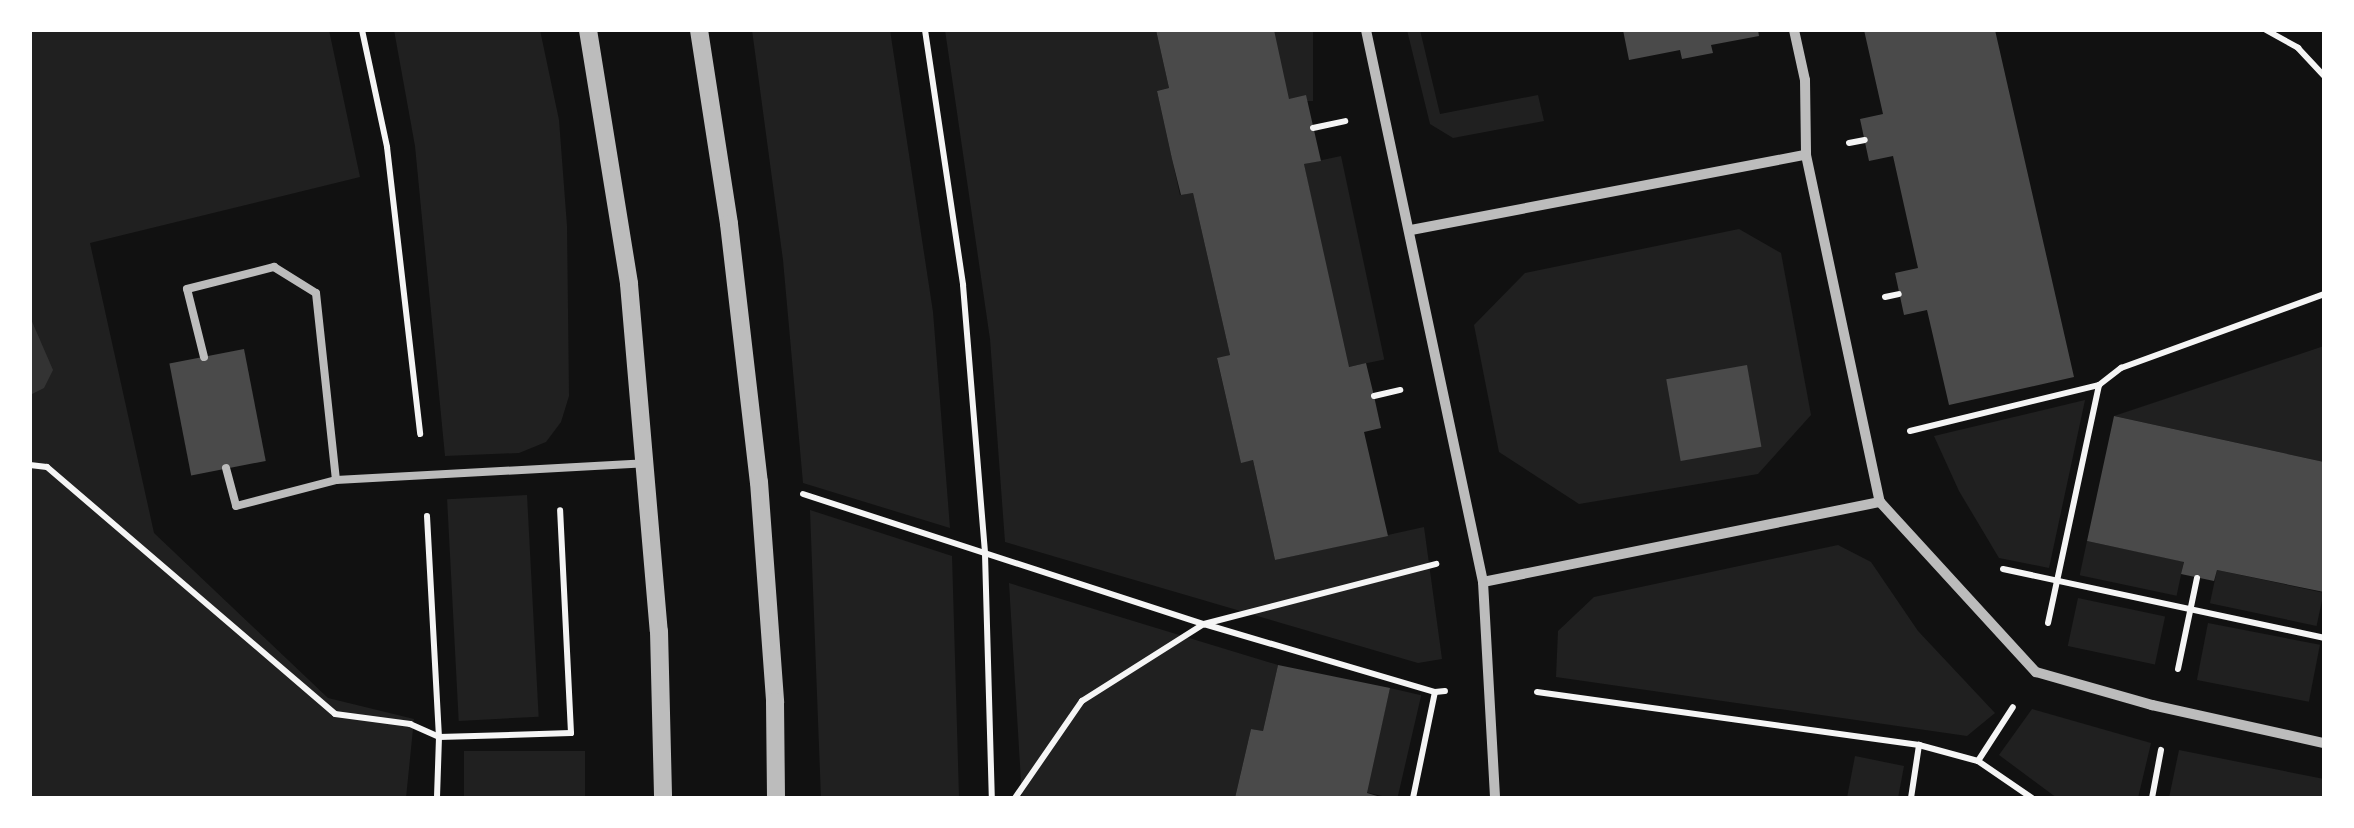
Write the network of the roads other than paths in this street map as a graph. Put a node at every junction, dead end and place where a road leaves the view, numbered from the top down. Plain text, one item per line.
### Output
1 (588, 30) edge
2 (699, 30) edge
3 (1366, 30) edge
4 (1794, 30) edge
5 (1806, 155) junction
6 (1411, 230) junction
7 (204, 356) dead end
8 (645, 462) junction
9 (226, 468) dead end
10 (336, 480) junction
11 (1880, 502) junction
12 (1483, 582) junction
13 (2324, 743) edge
14 (664, 798) edge
15 (776, 798) edge
16 (1495, 798) edge

1 - 8 street
2 - 15 street
3 - 6 street
4 - 5 street
5 - 6 street
5 - 11 street
6 - 12 street
7 - 10 lane
8 - 10 lane
8 - 14 street
9 - 10 lane
11 - 12 street
11 - 13 street
12 - 16 street

